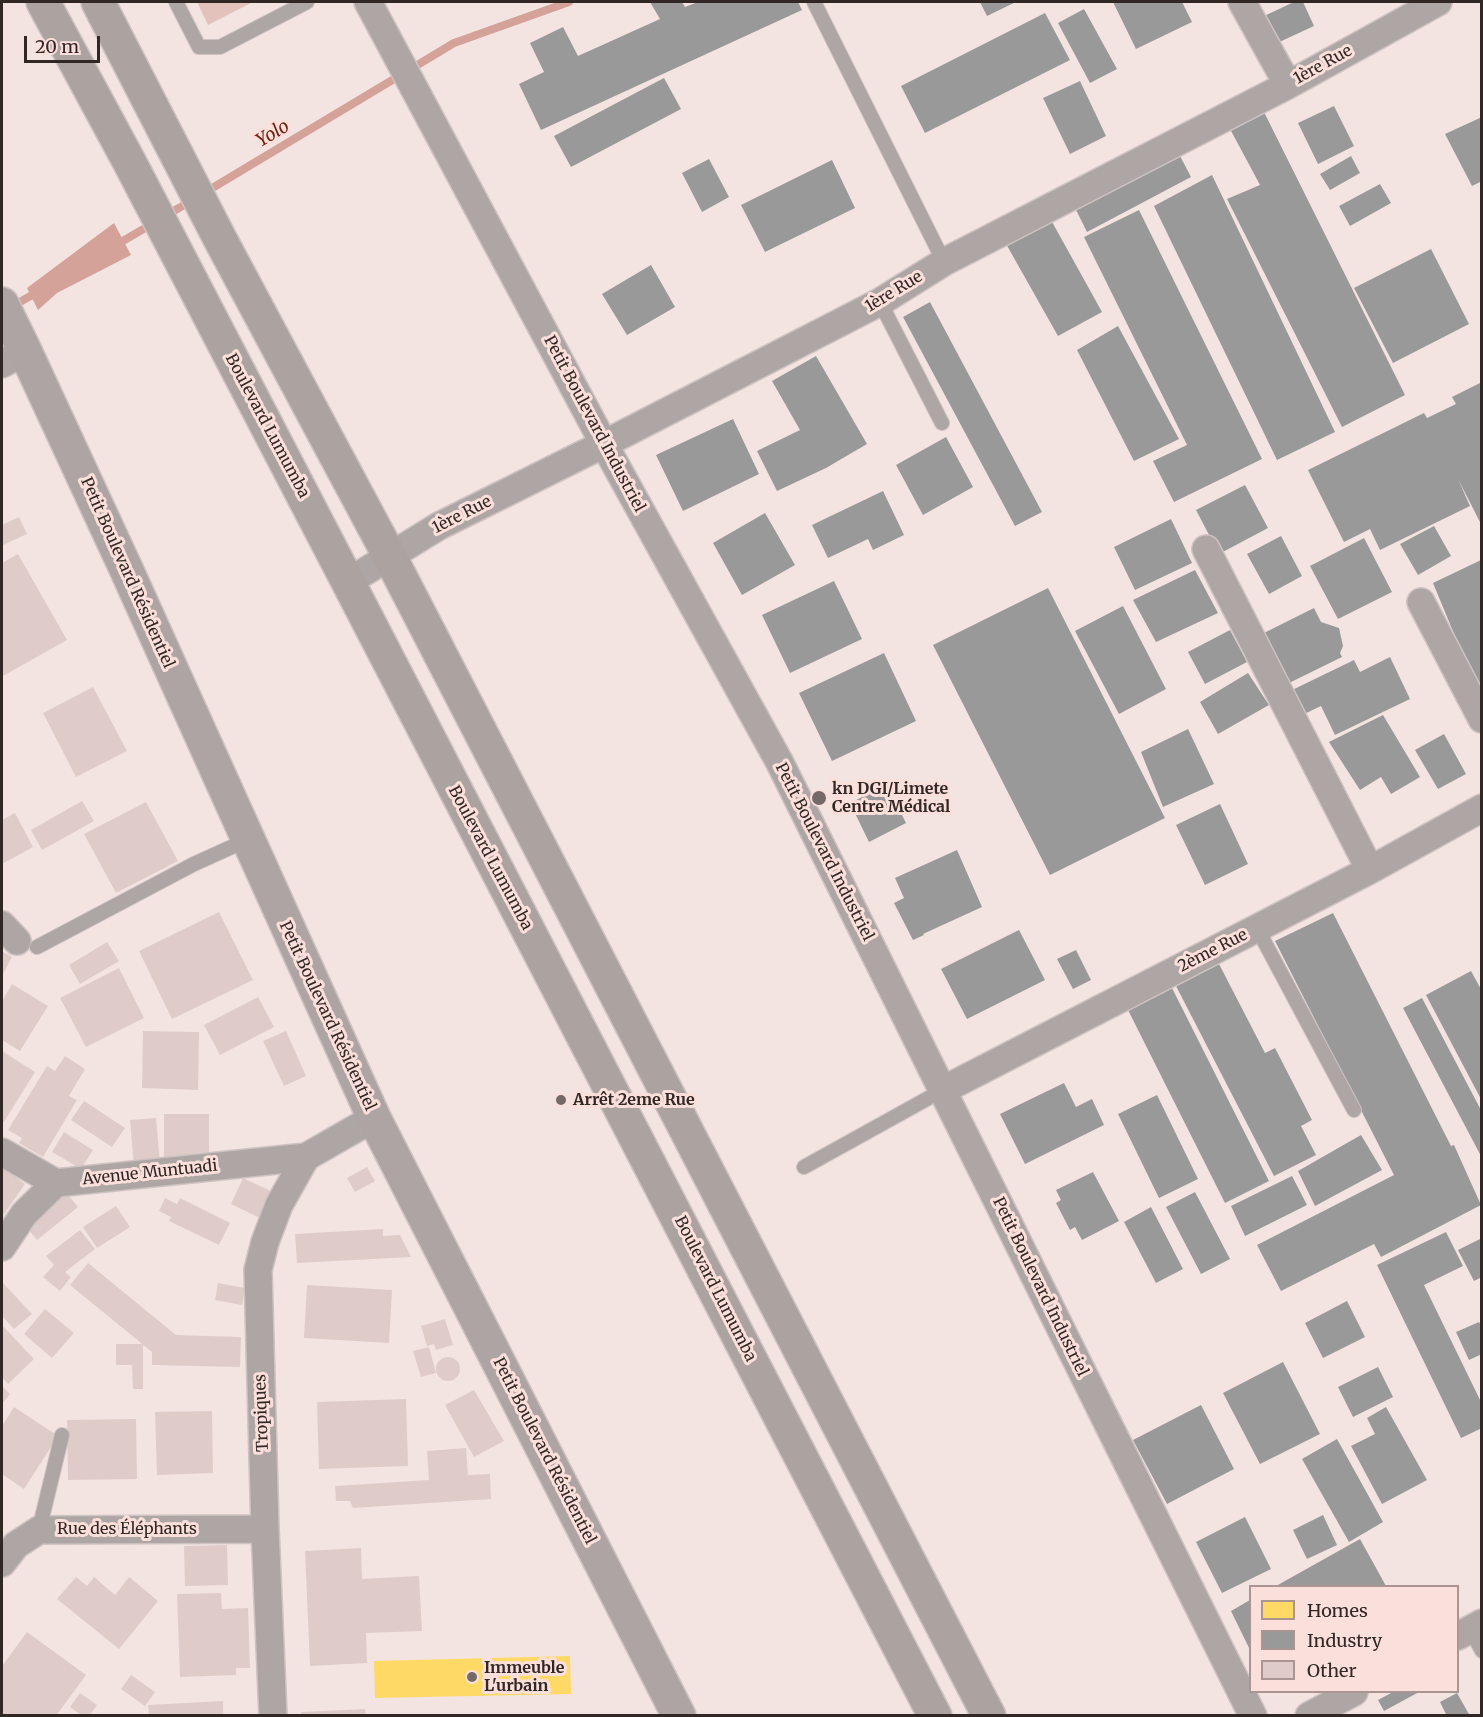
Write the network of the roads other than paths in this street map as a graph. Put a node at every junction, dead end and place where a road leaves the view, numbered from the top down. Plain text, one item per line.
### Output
1 (43, 2) edge
2 (98, 2) edge
3 (176, 2) edge
4 (307, 2) edge
5 (368, 2) edge
6 (814, 2) edge
7 (1242, 2) edge
8 (1438, 2) edge
9 (1288, 85) junction
10 (944, 262) junction
11 (880, 302) junction
12 (2, 304) edge
13 (15, 351) edge
14 (942, 423) dead end
15 (604, 444) junction
16 (1206, 549) dead end
17 (389, 555) junction
18 (348, 582) junction
19 (1421, 602) dead end
20 (1482, 719) edge
21 (1482, 808) edge
22 (247, 840) junction
23 (1370, 870) junction
24 (1257, 928) junction
25 (19, 938) edge
26 (943, 1090) junction
27 (1354, 1110) dead end
28 (374, 1118) junction
29 (2, 1152) edge
30 (306, 1157) junction
31 (804, 1167) dead end
32 (56, 1183) junction
33 (2, 1247) edge
34 (62, 1435) dead end
35 (265, 1529) junction
36 (39, 1530) junction
37 (2, 1563) edge
38 (1352, 1693) edge
39 (273, 1716) edge
40 (679, 1716) edge
41 (935, 1716) edge
42 (989, 1716) edge
43 (1253, 1716) edge
44 (1309, 1716) edge

1 - 18 highway, Boulevard Lumumba
2 - 17 highway
3 - 4 lane
5 - 15 street, Petit Boulevard Industriel
6 - 10 lane
7 - 9 street
8 - 9 street, 1ère Rue
9 - 10 street, 1ère Rue
10 - 11 street, 1ère Rue
11 - 14 lane
11 - 15 street, 1ère Rue
12 - 13 street, Petit Boulevard Résidentiel
13 - 22 street, Petit Boulevard Résidentiel
15 - 17 street, 1ère Rue
15 - 26 street, Petit Boulevard Industriel
16 - 23 street
17 - 18 street, 1ère Rue
17 - 42 highway
18 - 41 highway, Boulevard Lumumba
19 - 20 street
21 - 23 street, 2ème Rue
22 - 25 lane
22 - 28 street, Petit Boulevard Résidentiel
23 - 24 street, 2ème Rue
24 - 26 street, 2ème Rue
24 - 27 lane
26 - 31 lane
26 - 43 street, Petit Boulevard Industriel
28 - 30 street
28 - 40 street, Petit Boulevard Résidentiel
29 - 32 street
30 - 32 street, Avenue Muntuadi
30 - 35 street, Tropiques
32 - 33 street
34 - 36 lane
35 - 36 street, Rue des Éléphants
35 - 39 street, Tropiques
36 - 37 street, Rue des Éléphants
38 - 44 street

